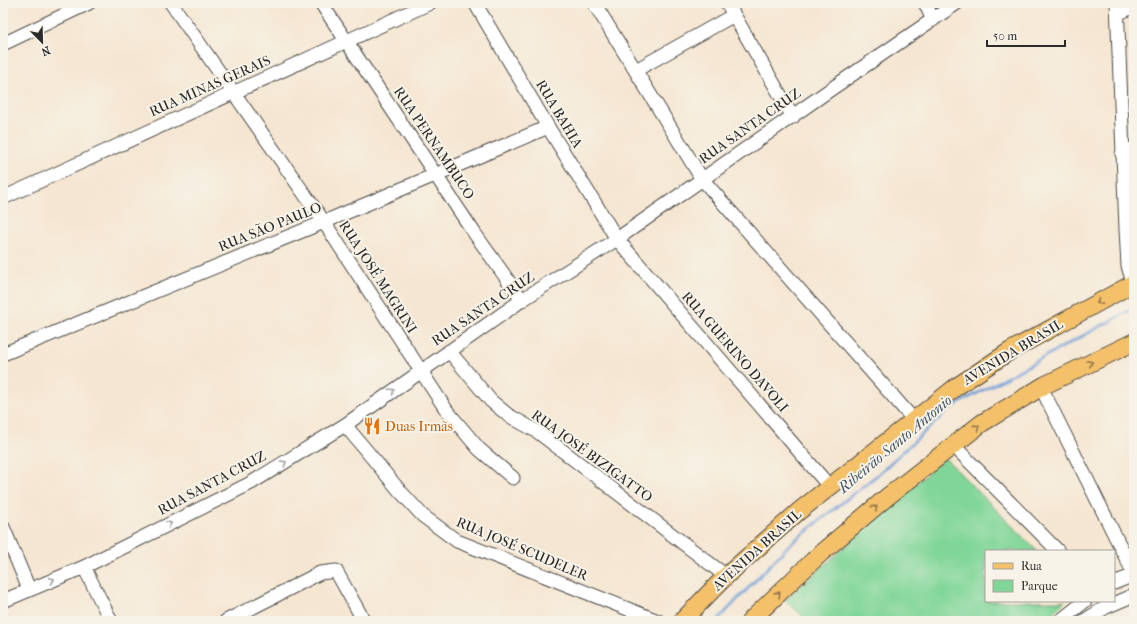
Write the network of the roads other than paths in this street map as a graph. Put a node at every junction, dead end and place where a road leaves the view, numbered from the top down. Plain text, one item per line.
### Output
1 (89, 3) edge
2 (171, 3) edge
3 (321, 3) edge
4 (430, 3) edge
5 (475, 3) edge
6 (594, 3) edge
7 (727, 3) edge
8 (925, 3) edge
9 (957, 3) edge
10 (1134, 6) edge
11 (1118, 8) edge
12 (734, 15) junction
13 (933, 20) junction
14 (347, 42) junction
15 (3, 44) edge
16 (636, 70) junction
17 (235, 93) junction
18 (793, 117) junction
19 (548, 127) junction
20 (1134, 148) edge
21 (1122, 154) junction
22 (436, 175) junction
23 (702, 179) junction
24 (3, 198) edge
25 (324, 222) junction
26 (617, 239) junction
27 (1134, 284) edge
28 (522, 300) junction
29 (1134, 342) edge
30 (449, 352) junction
31 (3, 354) edge
32 (420, 372) junction
33 (1041, 387) junction
34 (912, 419) junction
35 (345, 425) junction
36 (953, 445) junction
37 (513, 478) dead end
38 (829, 486) junction
39 (3, 527) edge
40 (1057, 550) edge
41 (84, 567) junction
42 (1134, 574) edge
43 (726, 576) junction
44 (1115, 583) edge
45 (29, 590) junction
46 (1134, 595) edge
47 (3, 601) edge
48 (1084, 602) edge
49 (110, 621) edge
50 (226, 621) edge
51 (364, 621) edge
52 (658, 621) edge
53 (682, 621) edge
54 (750, 621) edge
55 (1060, 621) edge
56 (1084, 621) edge

1 - 15 street
2 - 17 street, RUA JOSÉ MAGRINI
3 - 14 street, RUA PERNAMBUCO
4 - 14 street, RUA MINAS GERAIS
5 - 19 street, RUA BAHIA
6 - 16 street
7 - 12 street
8 - 13 street
9 - 13 street, RUA SANTA CRUZ
10 - 11 street
11 - 21 street
12 - 16 street
12 - 18 street
13 - 18 street, RUA SANTA CRUZ
14 - 17 street, RUA MINAS GERAIS
14 - 22 street, RUA PERNAMBUCO
16 - 23 street
17 - 24 street, RUA MINAS GERAIS
17 - 25 street, RUA JOSÉ MAGRINI
18 - 23 street, RUA SANTA CRUZ
19 - 22 street, RUA SÃO PAULO
19 - 26 street, RUA BAHIA
20 - 21 street
21 - 27 street
22 - 25 street, RUA SÃO PAULO
22 - 28 street, RUA PERNAMBUCO
23 - 26 street, RUA SANTA CRUZ
23 - 34 street
25 - 31 street, RUA SÃO PAULO
25 - 32 street, RUA JOSÉ MAGRINI
26 - 28 street, RUA SANTA CRUZ
26 - 38 street, RUA GUERINO DAVOLI
27 -> 34 main road, AVENIDA BRASIL
28 - 30 street, RUA SANTA CRUZ
33 -> 29 main road
30 - 32 street, RUA SANTA CRUZ
30 - 43 street, RUA JOSÉ BIZIGATTO
35 -> 32 street, RUA SANTA CRUZ
32 - 37 street, RUA JOSÉ MAGRINI
36 -> 33 main road
33 - 42 street
34 - 38 main road, AVENIDA BRASIL
41 -> 35 street, RUA SANTA CRUZ
35 - 52 street, RUA JOSÉ SCUDELER
36 - 40 street
54 -> 36 main road
38 - 43 main road, AVENIDA BRASIL
39 - 45 street
45 -> 41 street, RUA SANTA CRUZ
41 - 49 street
42 - 44 street
43 - 53 main road, AVENIDA BRASIL
45 - 47 street, RUA SANTA CRUZ
46 - 56 street
48 - 55 street
50 - 51 street

